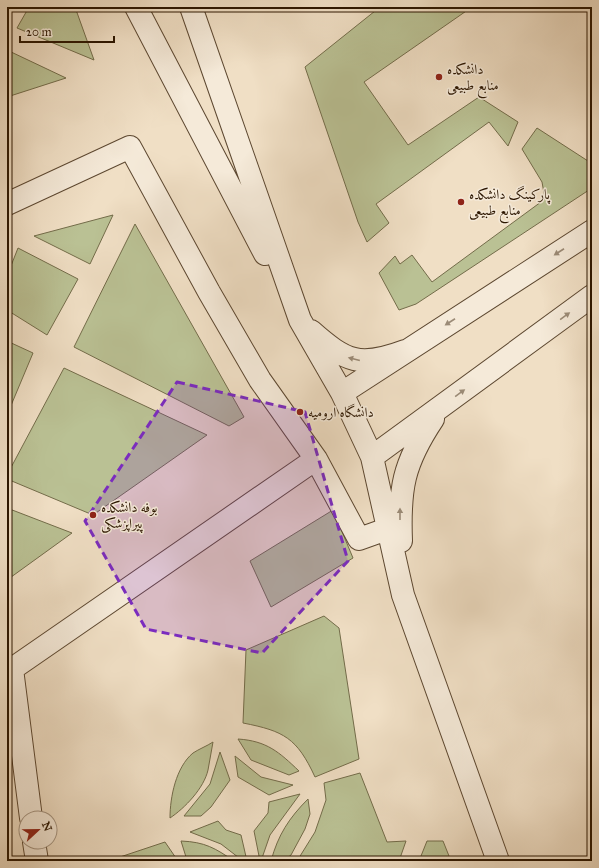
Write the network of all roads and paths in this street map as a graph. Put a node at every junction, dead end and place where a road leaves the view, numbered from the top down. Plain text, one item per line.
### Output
1 (136, 7) edge
2 (191, 7) edge
3 (7, 204) edge
4 (592, 231) edge
5 (592, 296) edge
6 (300, 320) junction
7 (405, 351) junction
8 (342, 393) junction
9 (441, 406) junction
10 (372, 457) junction
11 (316, 459) junction
12 (387, 529) junction
13 (403, 594) junction
14 (12, 701) edge
15 (30, 810) edge
16 (35, 850) edge
17 (37, 861) edge
18 (498, 861) edge

1 - 6 lane
2 - 6 lane
3 - 11 lane
4 -> 7 lane
9 -> 5 lane
7 -> 6 lane
6 - 8 lane
7 - 8 lane
8 - 10 lane
9 - 10 lane
13 -> 9 lane
10 - 12 lane
11 - 12 lane
11 - 14 lane
12 - 13 lane
13 - 18 lane
14 - 15 lane
16 - 17 lane

